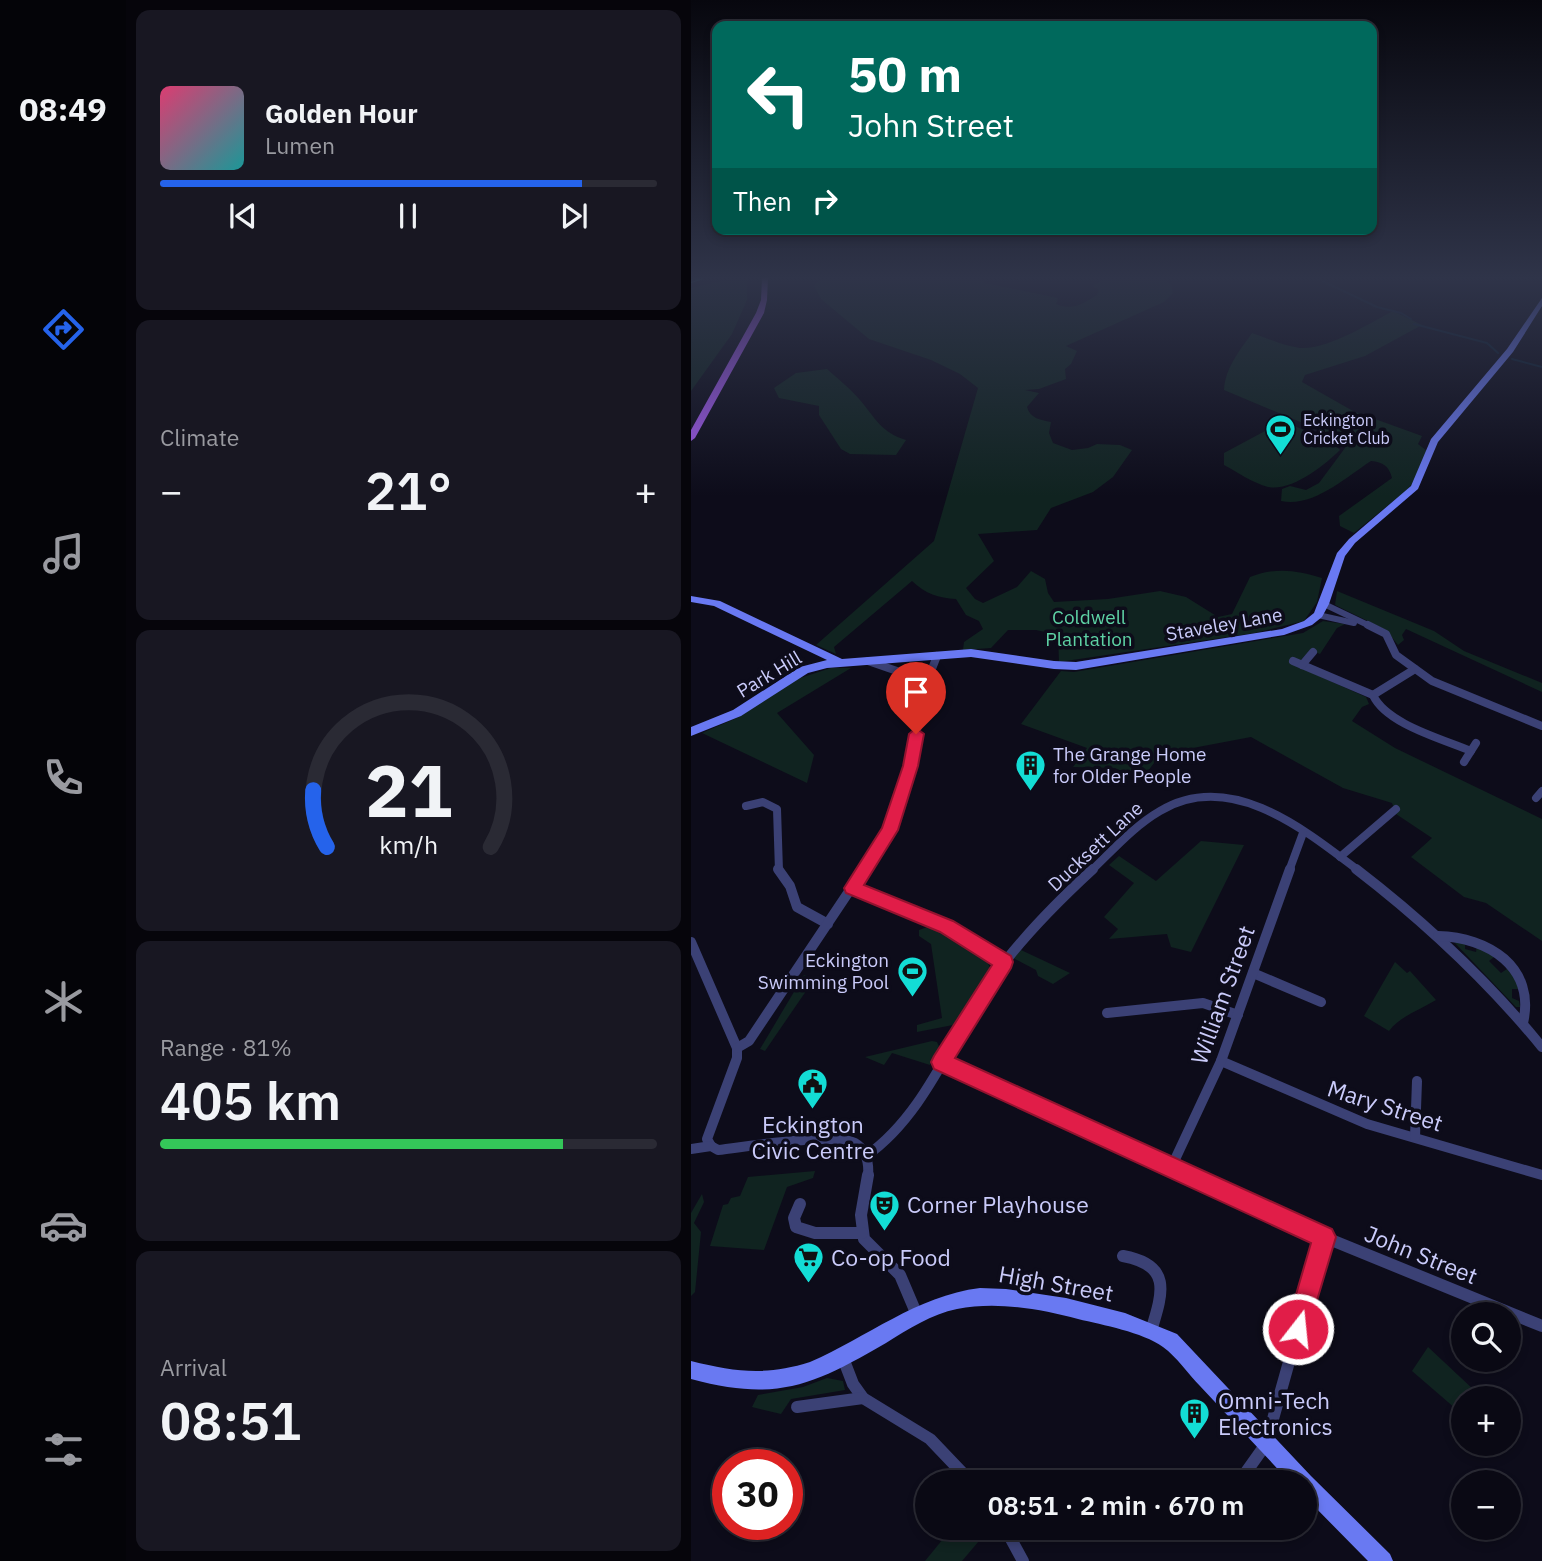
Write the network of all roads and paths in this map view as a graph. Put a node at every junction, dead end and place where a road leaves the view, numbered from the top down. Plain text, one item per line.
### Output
1 (739, 351) edge
2 (1509, 351) edge
3 (691, 438) edge
4 (691, 599) edge
5 (1324, 604) junction
6 (1318, 615) junction
7 (1364, 624) junction
8 (1313, 652) dead end
9 (937, 656) junction
10 (868, 661) junction
11 (1293, 661) dead end
12 (839, 662) junction
13 (1302, 665) junction
14 (1415, 670) junction
15 (924, 689) junction
16 (1373, 695) junction
17 (1542, 726) edge
18 (691, 732) edge
19 (1464, 762) dead end
20 (746, 806) dead end
21 (1396, 808) dead end
22 (1303, 833) junction
23 (1340, 857) junction
24 (852, 888) junction
25 (828, 924) junction
26 (1438, 936) junction
27 (691, 942) edge
28 (695, 962) edge
29 (1004, 962) junction
30 (1253, 973) junction
31 (1321, 1002) dead end
32 (1107, 1013) dead end
33 (1238, 1015) junction
34 (1523, 1023) junction
35 (1542, 1047) edge
36 (737, 1048) junction
37 (1221, 1061) junction
38 (941, 1062) junction
39 (1417, 1081) dead end
40 (1415, 1137) junction
41 (711, 1146) junction
42 (691, 1149) edge
43 (866, 1156) junction
44 (1171, 1168) junction
45 (1542, 1175) edge
46 (800, 1204) dead end
47 (862, 1233) junction
48 (1324, 1237) junction
49 (1123, 1256) dead end
50 (917, 1315) junction
51 (1542, 1326) edge
52 (1151, 1331) junction
53 (843, 1358) junction
54 (691, 1370) edge
55 (863, 1398) junction
56 (797, 1407) dead end
57 (1266, 1444) junction
58 (960, 1470) edge
59 (1248, 1470) edge
60 (1292, 1470) edge
61 (1317, 1495) edge
62 (1012, 1540) edge
63 (1023, 1561) edge
64 (1383, 1561) edge

1 - 3 main road
2 - 5 main road
4 - 12 street
5 - 6 main road
5 - 7 street
6 - 7 street
6 - 9 main road, Staveley Lane
7 - 14 street
8 - 13 street
9 - 10 main road, Staveley Lane
9 - 15 street
10 - 12 main road, Park Hill
10 - 15 street
11 - 13 street
12 - 18 street, Park Hill
13 - 16 street
14 - 16 street
14 - 17 street
15 - 24 street
16 - 19 street
20 - 25 street
21 - 23 street
22 - 23 street, Ducksett Lane
22 - 29 street, Ducksett Lane
22 - 30 street, William Street
23 - 26 street, Ducksett Lane
24 - 25 street
24 - 29 street
25 - 36 street
26 - 34 street, Ducksett Lane
26 - 34 street
27 - 28 street
28 - 36 street
29 - 38 street, Ducksett Lane
30 - 31 street
30 - 33 street, William Street
32 - 33 street
33 - 37 street, William Street
34 - 35 street, Ducksett Lane
36 - 41 street
37 - 40 street, Mary Street
37 - 44 street, William Street
38 - 43 street, Ducksett Lane
38 - 44 street, John Street
39 - 40 street
40 - 45 street, Mary Street
41 - 42 street
41 - 43 street
43 - 47 street
44 - 48 street, John Street
46 - 47 street
47 - 50 street
48 - 51 street, John Street
48 - 57 street
49 - 52 street
50 - 52 main road, High Street
50 - 53 main road, High Street
52 - 57 main road, High Street
53 - 54 main road, High Street
53 - 55 street
55 - 56 street
55 - 58 street
57 - 59 street
57 - 60 main road, High Street
61 - 64 main road, High Street
62 - 63 street

